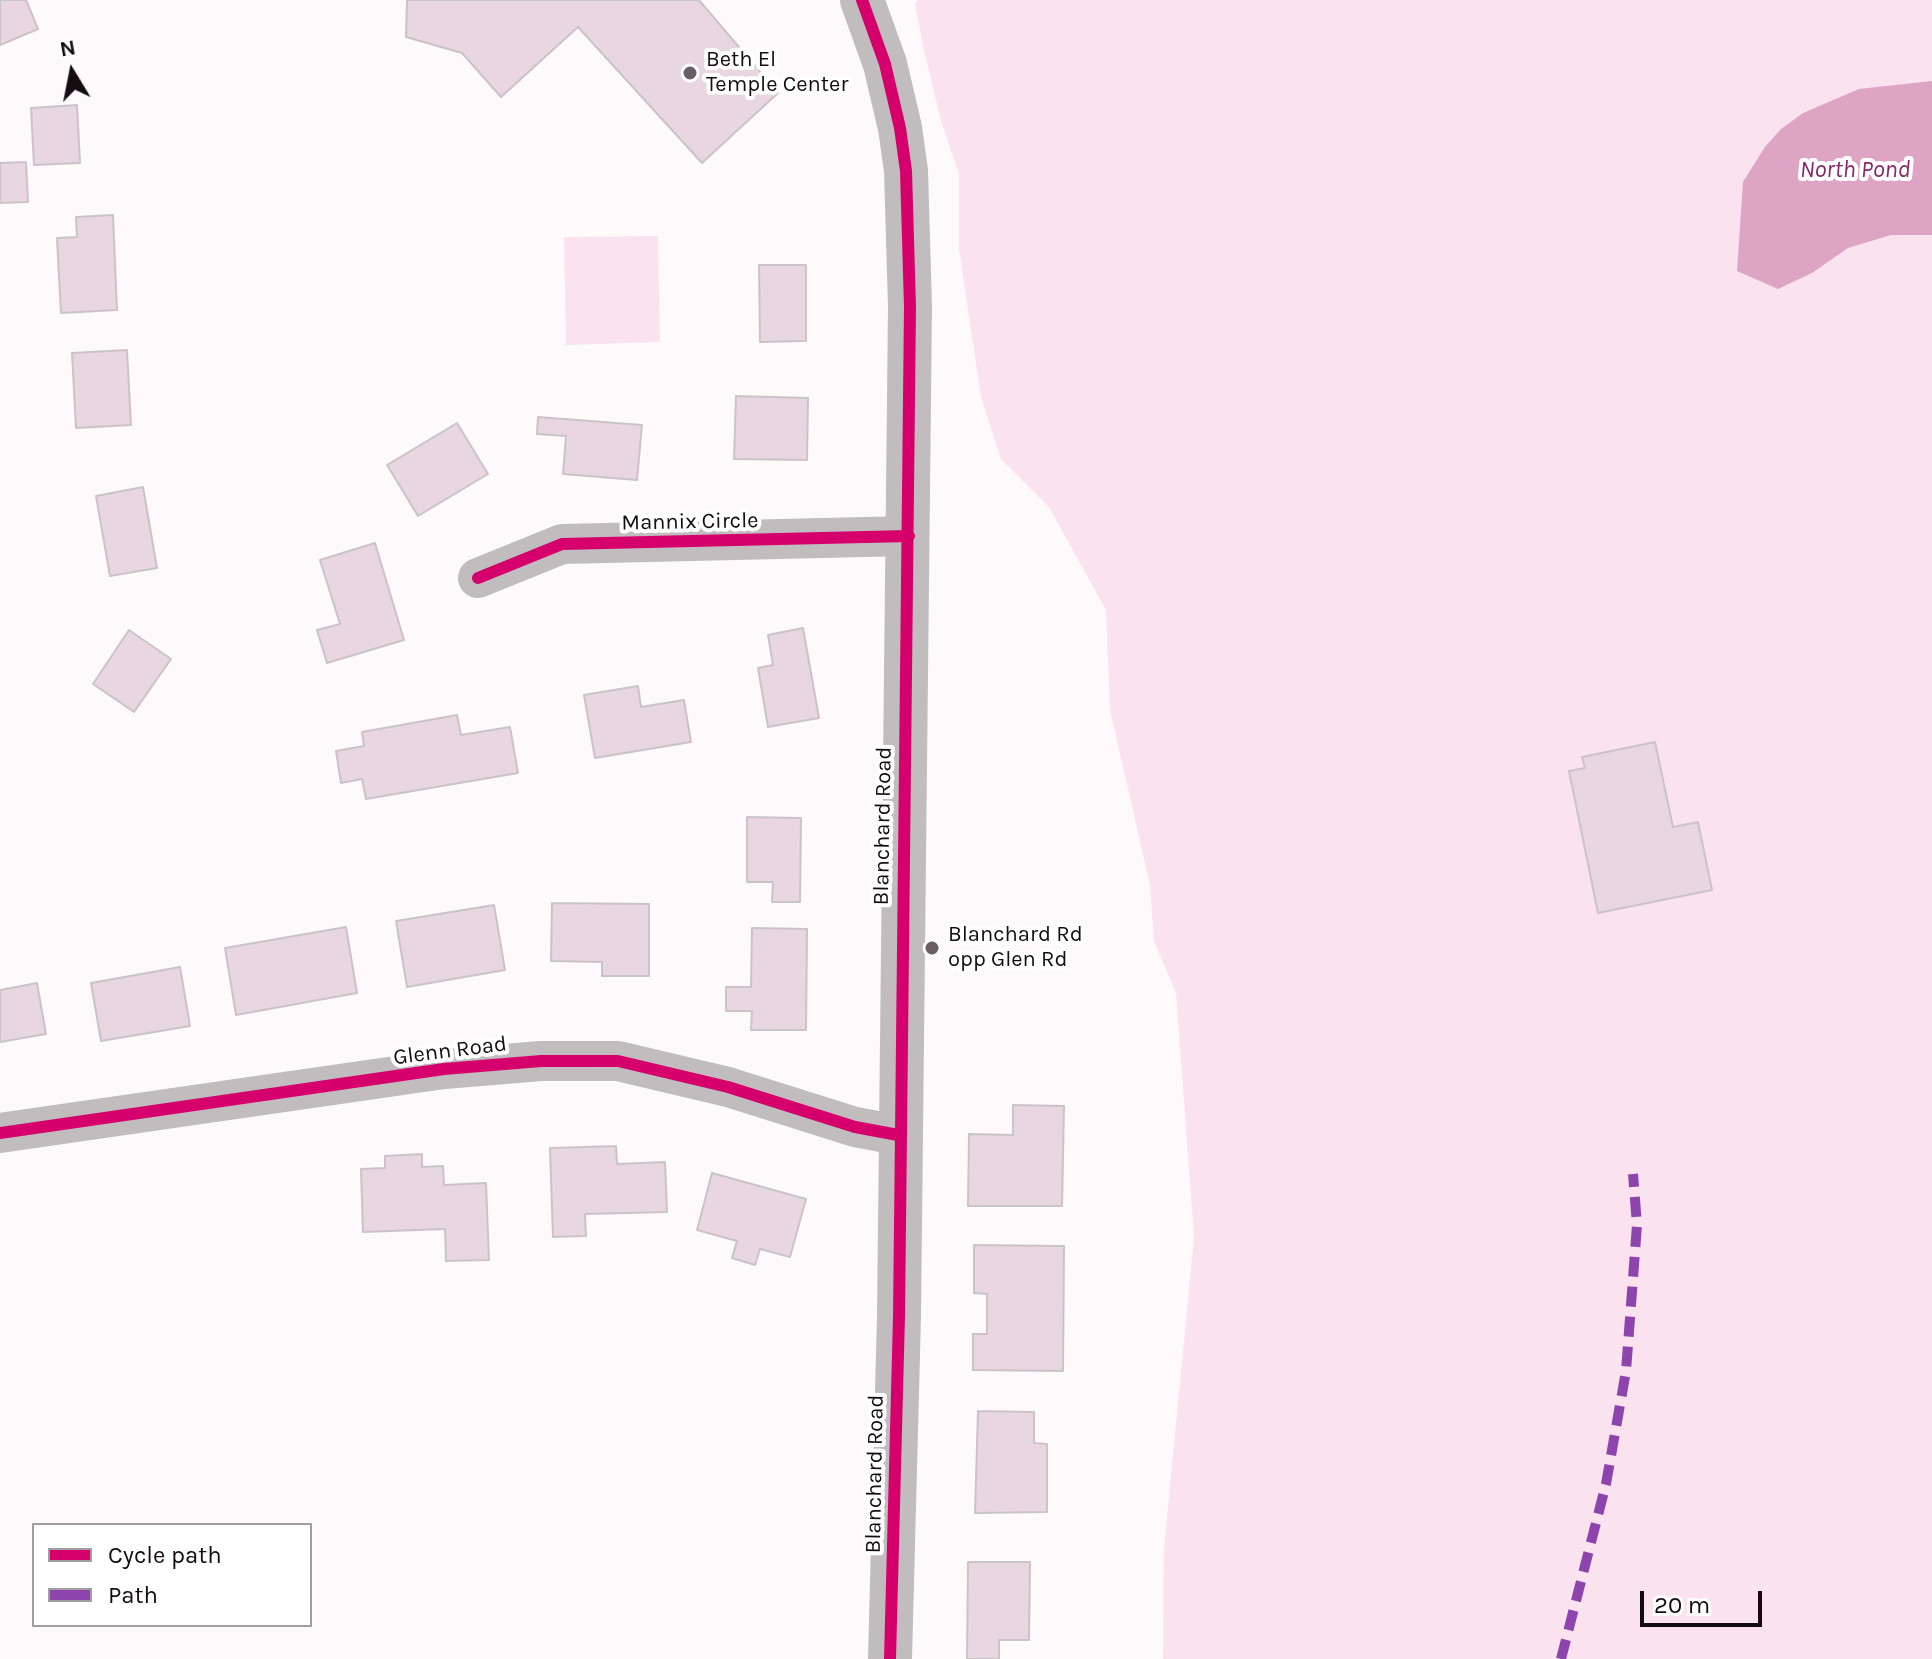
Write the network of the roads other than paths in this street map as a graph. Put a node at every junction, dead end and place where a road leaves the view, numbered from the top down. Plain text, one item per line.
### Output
1 (862, 0) edge
2 (909, 536) junction
3 (478, 578) dead end
4 (0, 1133) edge
5 (898, 1135) junction
6 (890, 1659) edge

1 - 2 street, Blanchard Road
2 - 3 street, Mannix Circle
2 - 5 street, Blanchard Road
4 - 5 street, Glenn Road
5 - 6 street, Blanchard Road

